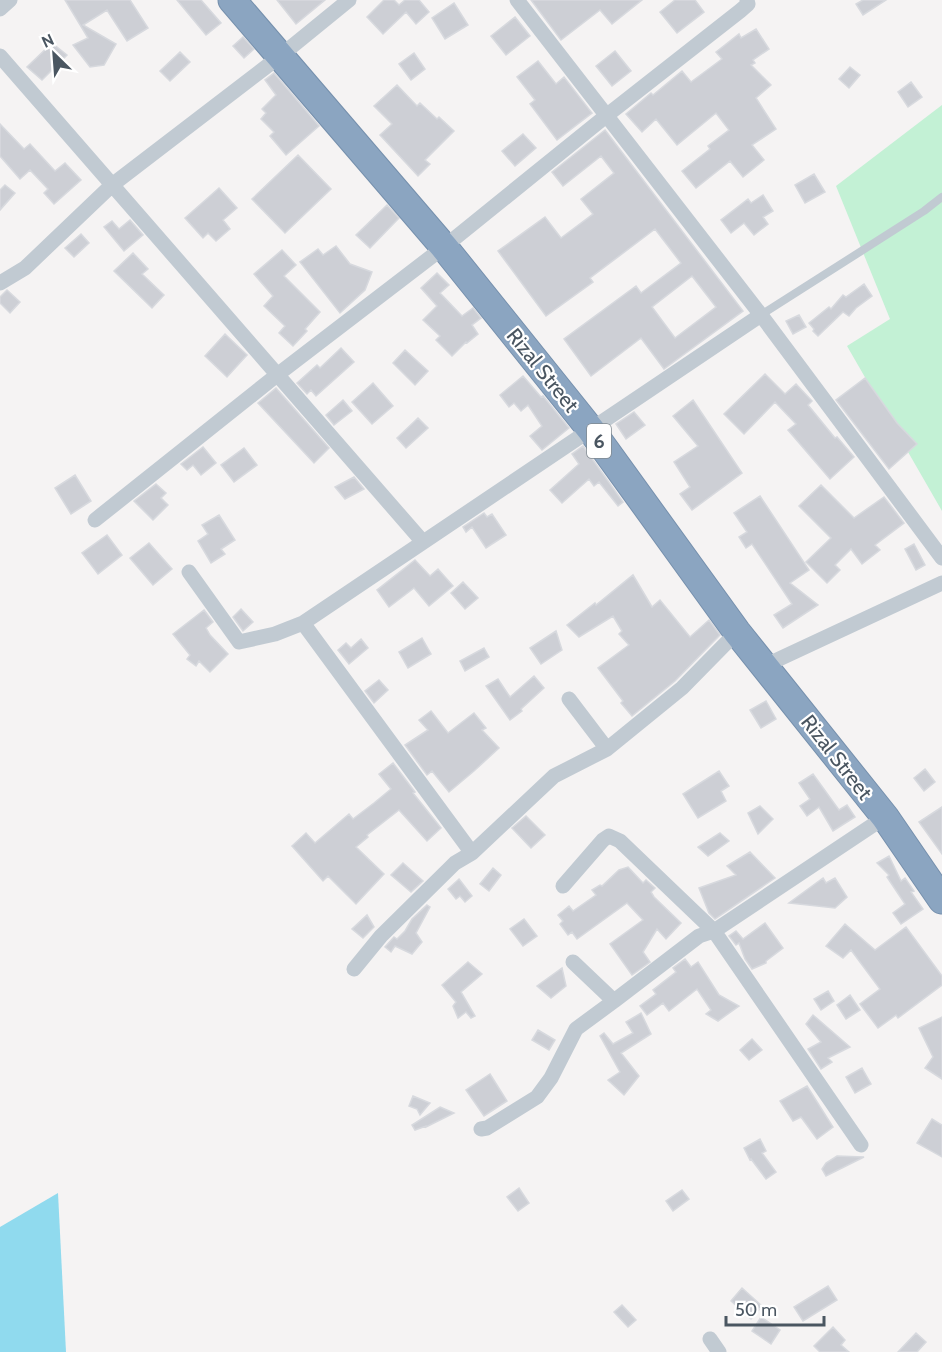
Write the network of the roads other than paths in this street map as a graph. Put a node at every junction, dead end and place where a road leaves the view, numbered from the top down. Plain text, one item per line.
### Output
1 (10, 0) edge
2 (232, 0) edge
3 (349, 0) edge
4 (517, 0) edge
5 (747, 0) edge
6 (0, 9) edge
7 (0, 56) edge
8 (279, 57) junction
9 (606, 116) junction
10 (112, 185) junction
11 (942, 198) edge
12 (444, 247) junction
13 (0, 283) edge
14 (761, 315) junction
15 (277, 375) junction
16 (591, 430) junction
17 (95, 520) dead end
18 (423, 542) junction
19 (942, 558) edge
20 (189, 572) dead end
21 (942, 583) edge
22 (303, 623) junction
23 (737, 632) junction
24 (764, 666) junction
25 (569, 699) dead end
26 (607, 749) junction
27 (885, 817) junction
28 (472, 853) junction
29 (563, 886) dead end
30 (942, 900) edge
31 (714, 931) junction
32 (573, 962) dead end
33 (354, 969) dead end
34 (614, 1001) junction
35 (481, 1129) dead end
36 (861, 1145) dead end
37 (710, 1339) dead end
38 (719, 1352) edge

1 - 6 street
2 - 8 highway, Rizal Street / 6
3 - 8 street
4 - 9 street
5 - 9 street
7 - 10 street
8 - 10 street
8 - 12 highway, Rizal Street / 6
9 - 12 street
9 - 14 street
10 - 13 street
10 - 15 street
11 - 14 lane
12 - 15 street
12 - 16 highway, Rizal Street / 6
14 - 16 street
14 - 19 street
15 - 17 street
15 - 18 street
16 - 18 street
16 - 23 highway, Rizal Street / 6
18 - 22 street
20 - 22 street
21 - 24 street
22 - 28 street
23 - 24 highway, Rizal Street / 6
23 - 26 street
24 - 27 highway, Rizal Street / 6
25 - 26 street
26 - 28 street
27 - 30 highway, Rizal Street / 6
27 - 31 street
28 - 33 street
29 - 31 street
31 - 34 street
31 - 36 street
32 - 34 street
34 - 35 street
37 - 38 street

